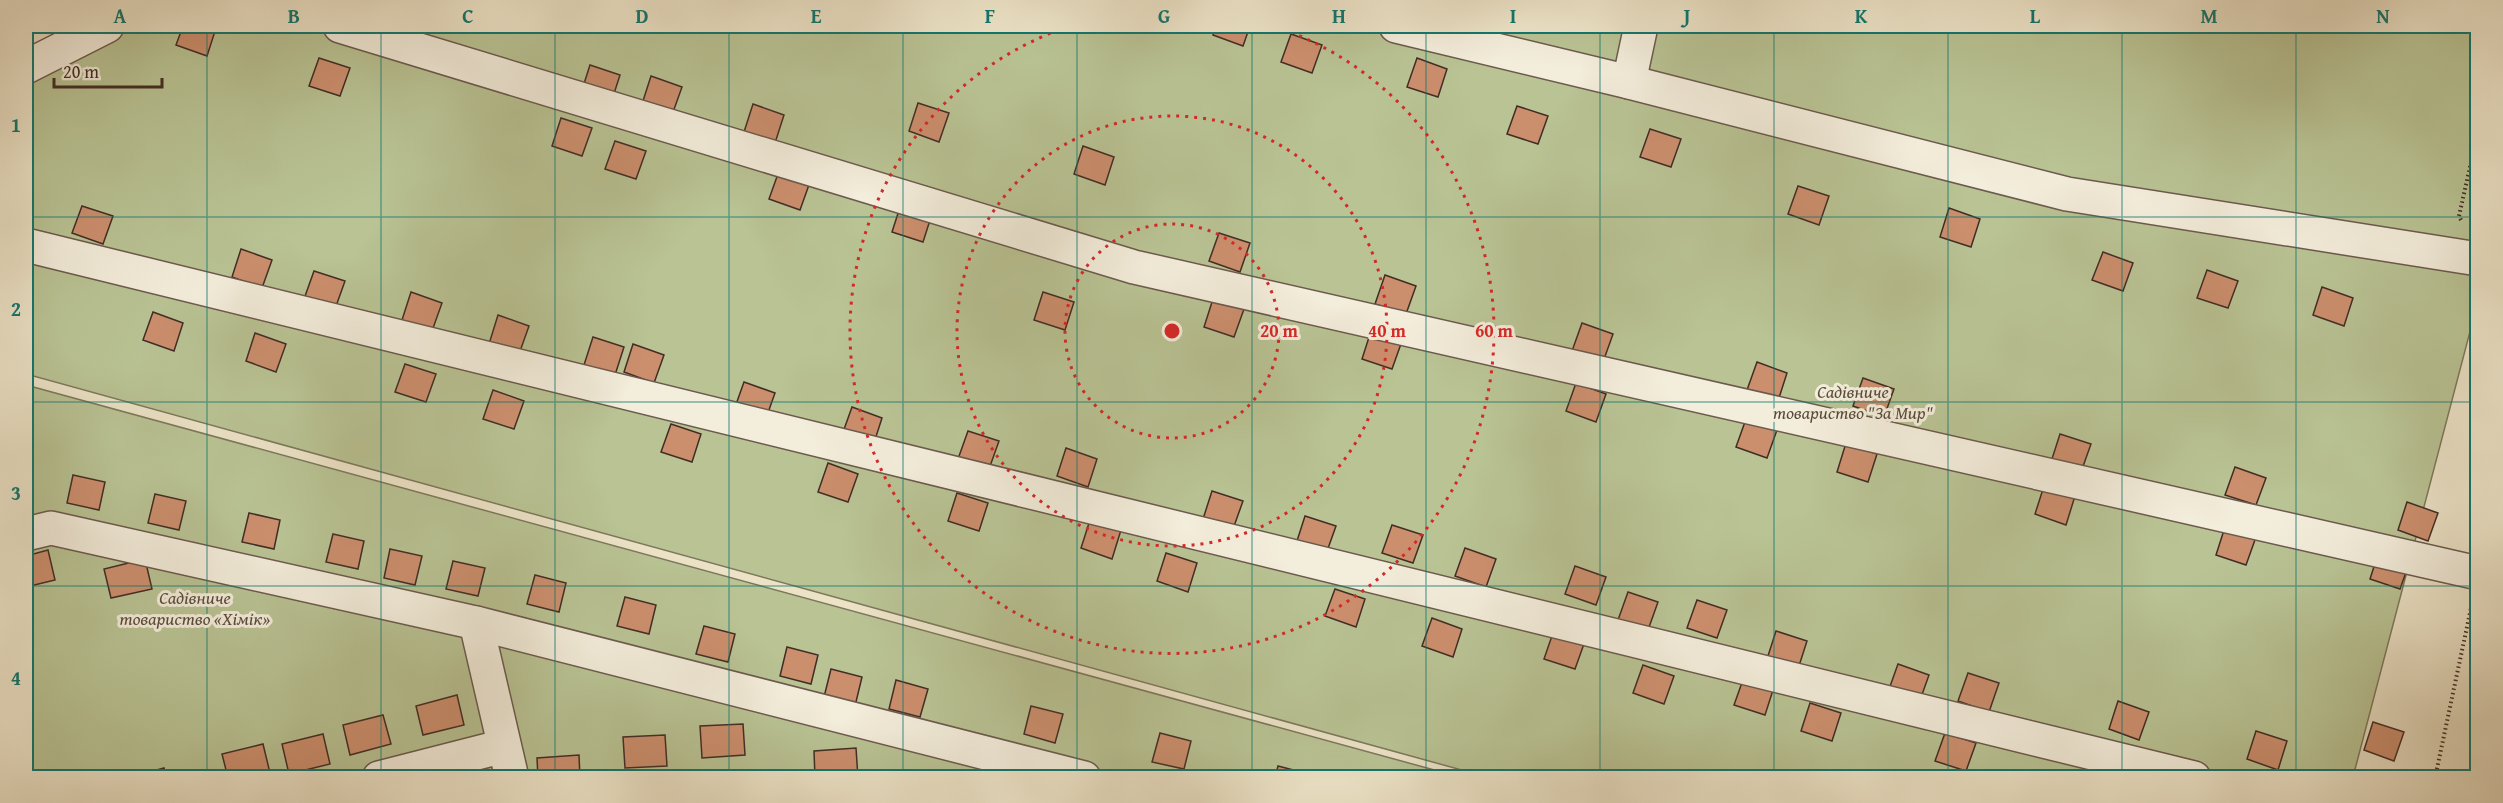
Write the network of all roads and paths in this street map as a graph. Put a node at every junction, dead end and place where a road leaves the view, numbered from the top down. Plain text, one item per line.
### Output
1 (106, 26) edge
2 (340, 26) edge
3 (1396, 26) edge
4 (1641, 26) edge
5 (26, 67) edge
6 (1629, 82) junction
7 (2478, 131) edge
8 (2464, 226) dead end
9 (26, 246) edge
10 (2478, 259) edge
11 (34, 528) edge
12 (2475, 585) edge
13 (476, 623) junction
14 (504, 746) junction
15 (379, 777) edge
16 (512, 777) edge
17 (1084, 777) edge
18 (2194, 777) edge
19 (2435, 777) edge

1 - 5 street
2 - 12 street
3 - 6 street
4 - 6 street
6 - 10 street
7 - 8 path
9 - 18 street
11 - 13 street
12 - 19 path
13 - 14 street
13 - 17 street
14 - 15 street
14 - 16 street

